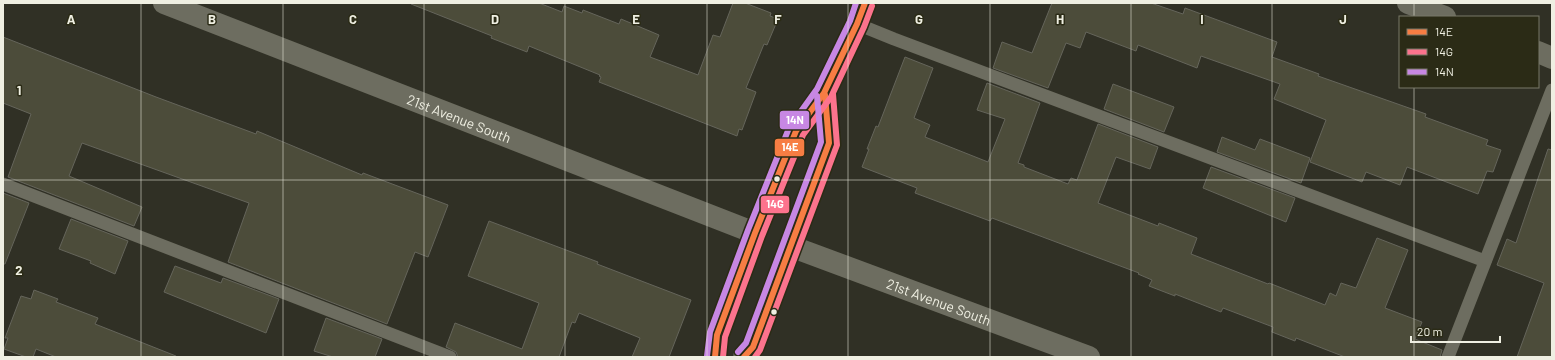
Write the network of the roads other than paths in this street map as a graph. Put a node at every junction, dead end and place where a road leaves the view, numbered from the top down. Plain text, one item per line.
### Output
1 (164, 3) edge
2 (865, 3) edge
3 (1408, 3) edge
4 (1442, 16) edge
5 (857, 24) junction
6 (1539, 52) edge
7 (1552, 58) edge
8 (1552, 90) edge
9 (824, 93) junction
10 (3, 184) edge
11 (755, 233) junction
12 (790, 246) junction
13 (1485, 260) junction
14 (450, 357) edge
15 (715, 357) edge
16 (744, 357) edge
17 (1089, 357) edge
18 (1448, 357) edge

1 - 11 street, 21st Avenue South
2 - 5 street
3 - 4 street
5 - 9 street
5 - 13 lane
6 - 7 street
8 - 13 lane
9 - 11 street
9 - 12 street
10 - 14 lane
11 - 15 street
12 - 16 street
12 - 17 street, 21st Avenue South
13 - 18 lane

